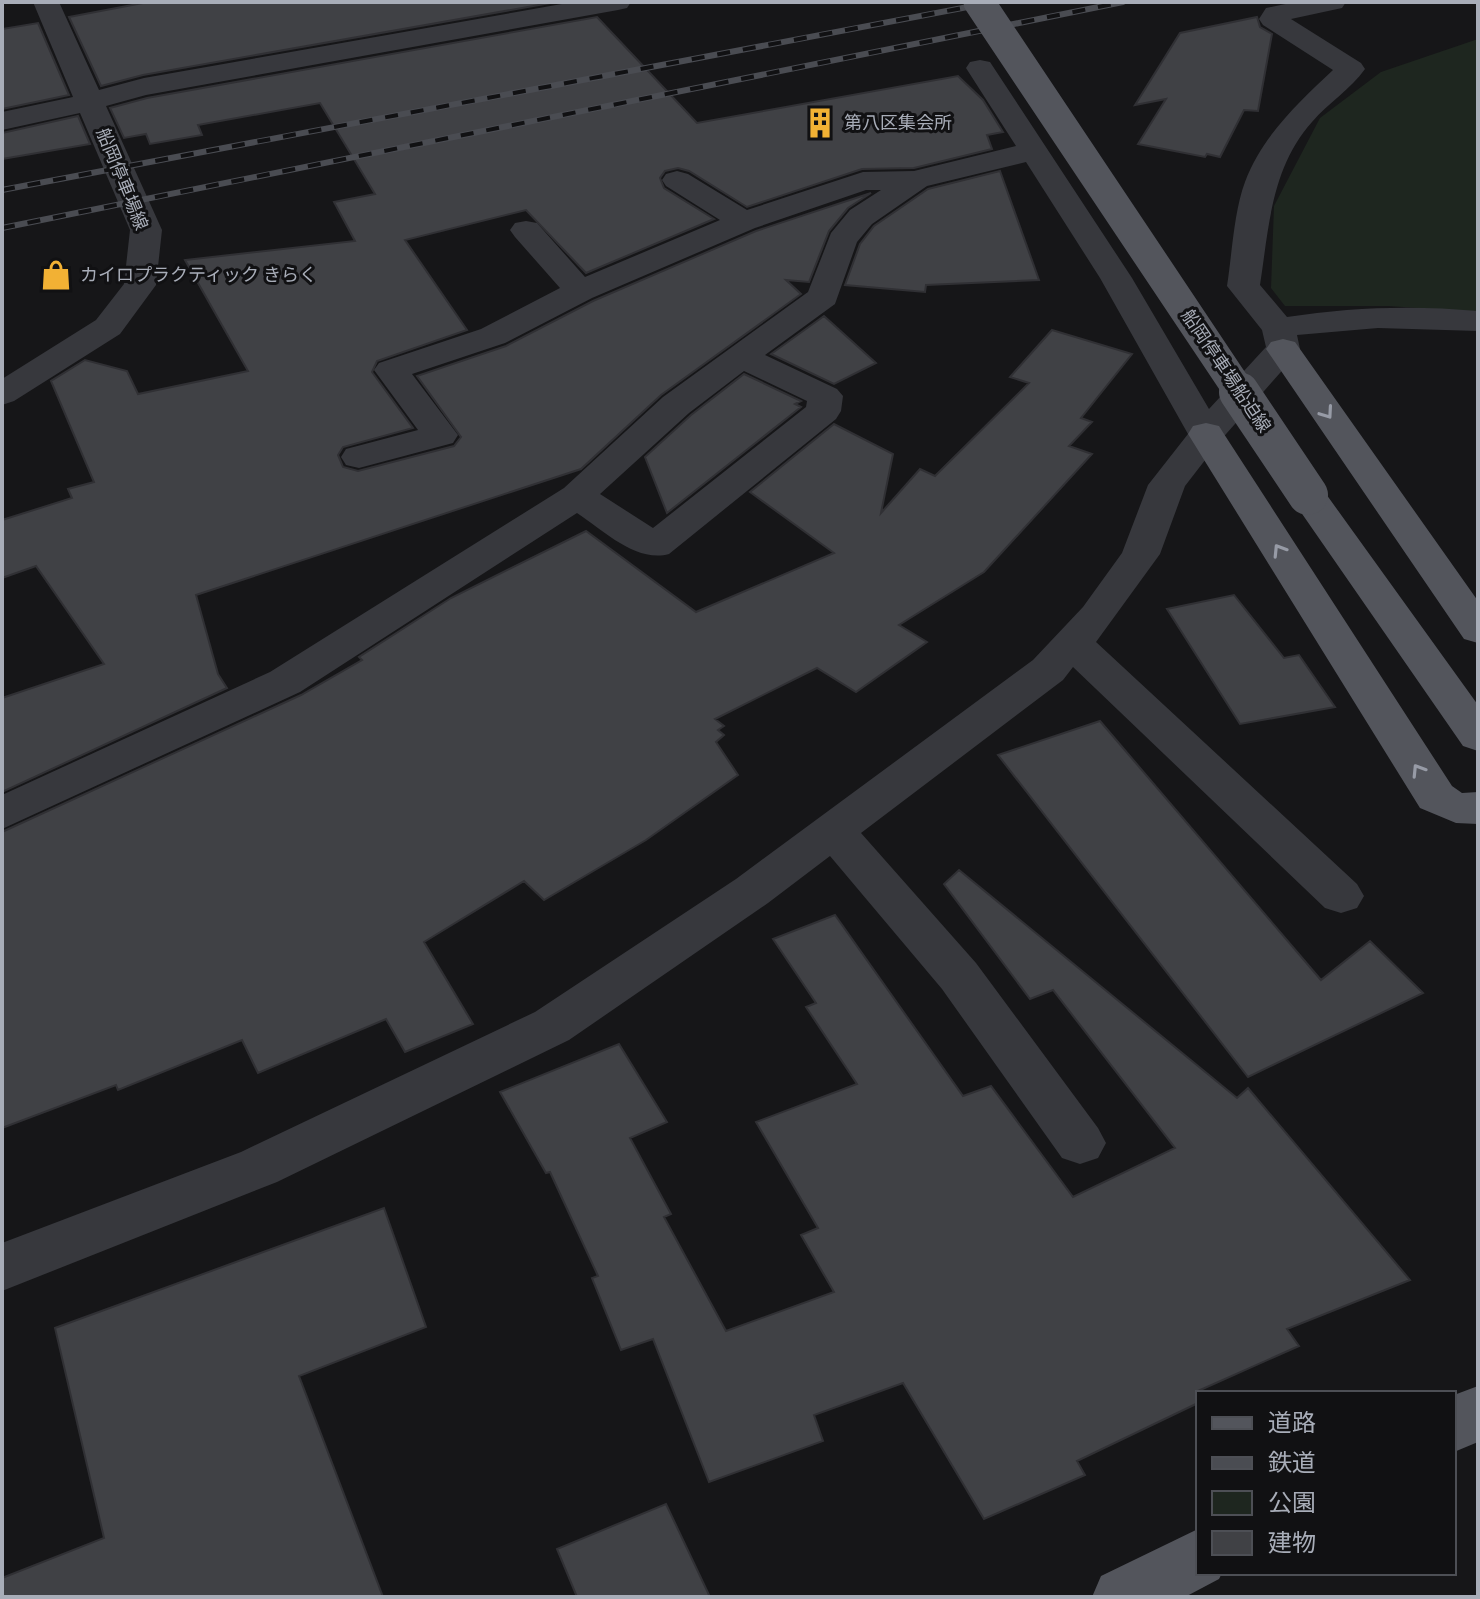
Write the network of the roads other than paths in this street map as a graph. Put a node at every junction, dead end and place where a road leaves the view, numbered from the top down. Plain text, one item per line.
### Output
1 (46, 2) edge
2 (618, 2) edge
3 (979, 2) edge
4 (1333, 2) edge
5 (980, 68) dead end
6 (90, 101) junction
7 (2, 121) edge
8 (1034, 151) junction
9 (677, 180) dead end
10 (916, 180) junction
11 (744, 221) junction
12 (526, 230) dead end
13 (580, 291) junction
14 (1478, 321) edge
15 (1281, 339) junction
16 (743, 358) junction
17 (2, 394) edge
18 (1206, 434) junction
19 (359, 457) dead end
20 (577, 496) junction
21 (1478, 630) edge
22 (1072, 643) junction
23 (1478, 736) edge
24 (1478, 808) edge
25 (2, 813) edge
26 (833, 830) junction
27 (1341, 896) dead end
28 (1080, 1143) dead end
29 (2, 1267) edge
30 (1478, 1412) edge
31 (1456, 1424) edge
32 (1196, 1559) edge
33 (1123, 1597) edge

1 - 6 street, 船岡停車場線
2 - 6 street
3 - 23 main road, 船岡停車場船迫線, bridge
4 - 15 street
5 - 8 street
6 - 7 street
6 - 17 street, 船岡停車場線
8 - 10 street
8 - 18 street
9 - 11 street
10 - 11 street
10 - 16 street
11 - 13 street
12 - 13 street
13 - 19 street
14 - 15 street
15 - 18 street
15 -> 21 main road
16 - 20 street
16 - 20 street
18 - 22 street
24 -> 18 main road
20 - 25 street
22 - 26 street
22 - 27 street
26 - 28 street
26 - 29 street
30 - 31 main road
32 - 33 main road

